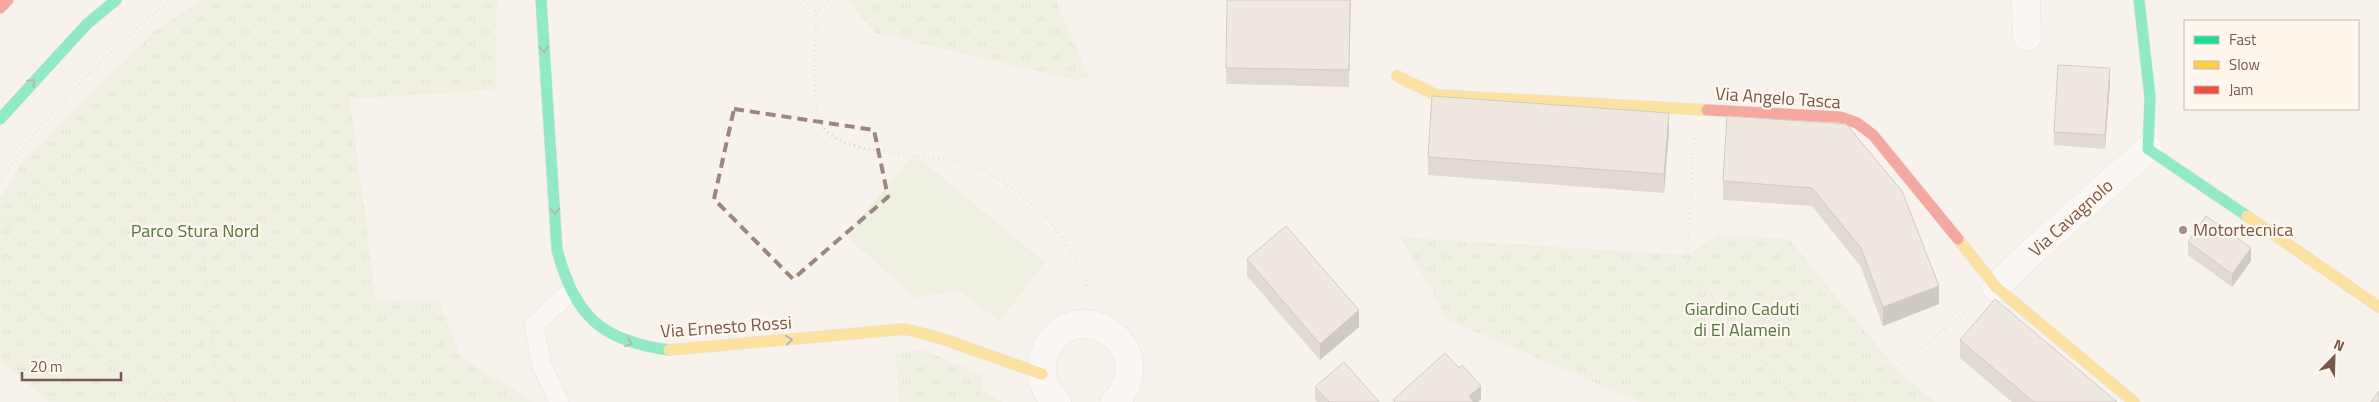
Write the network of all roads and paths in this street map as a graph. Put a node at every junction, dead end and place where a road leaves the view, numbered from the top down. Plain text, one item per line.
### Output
1 (8, 0) edge
2 (116, 0) edge
3 (170, 0) edge
4 (541, 0) edge
5 (804, 0) edge
6 (831, 0) edge
7 (2026, 0) edge
8 (2139, 0) edge
9 (0, 8) edge
10 (816, 12) junction
11 (2027, 37) dead end
12 (1397, 76) dead end
13 (1695, 110) junction
14 (0, 119) edge
15 (2148, 149) junction
16 (0, 181) edge
17 (0, 218) edge
18 (11, 223) junction
19 (0, 254) edge
20 (0, 283) edge
21 (1996, 288) junction
22 (571, 292) junction
23 (2379, 307) edge
24 (1097, 326) junction
25 (1042, 374) junction
26 (1120, 400) edge
27 (168, 402) edge
28 (235, 402) edge
29 (559, 402) edge
30 (1057, 402) edge
31 (1796, 402) edge
32 (1855, 402) edge
33 (2134, 402) edge

1 - 9 street
14 -> 2 street
3 - 16 path
4 -> 22 street, Via Ernesto Rossi
5 - 10 path
6 - 10 path
7 - 11 street
8 - 15 street
10 - 24 path
12 - 13 street, Via Angelo Tasca
13 - 21 street, Via Angelo Tasca
13 - 31 path
15 - 21 street, Via Cavagnolo
15 - 23 street
17 - 18 path
18 - 19 path
18 - 28 path
20 - 27 path
21 - 32 path
21 - 33 street, Via Angelo Tasca
22 -> 25 street, Via Ernesto Rossi
22 - 29 lane
24 - 25 street
24 - 26 street
25 - 30 street

